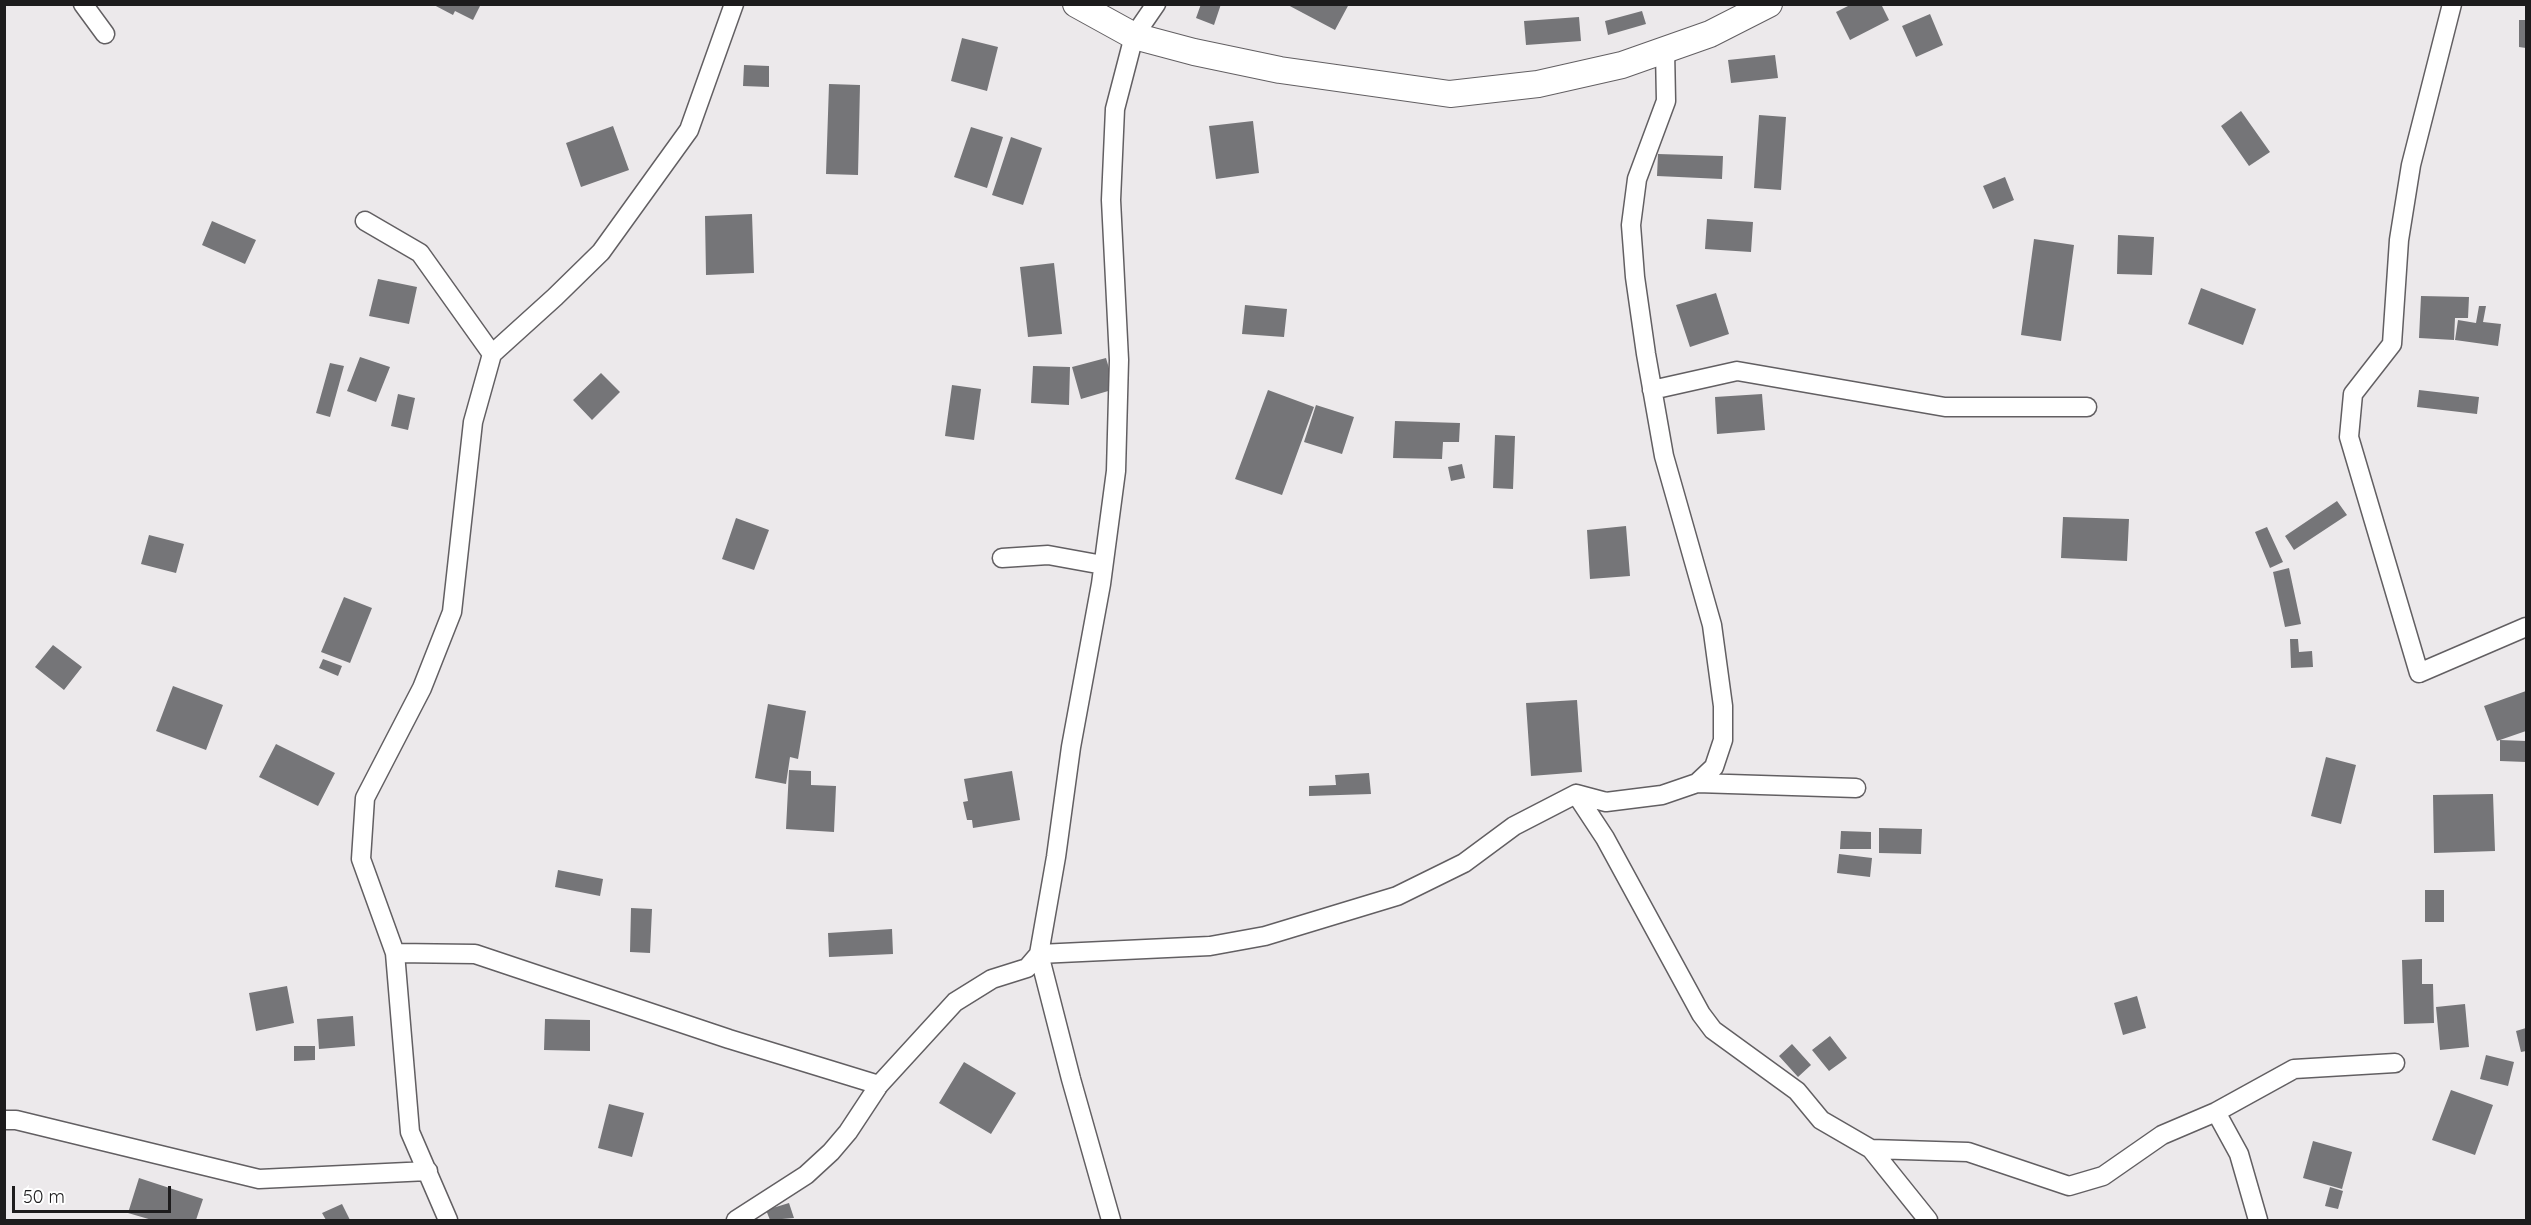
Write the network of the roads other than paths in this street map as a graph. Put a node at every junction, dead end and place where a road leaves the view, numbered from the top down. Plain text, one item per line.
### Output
1 (82, 4) edge
2 (734, 4) edge
3 (1076, 4) edge
4 (1156, 4) edge
5 (1769, 4) edge
6 (2452, 4) edge
7 (105, 34) dead end
8 (1134, 36) junction
9 (1665, 50) junction
10 (365, 221) dead end
11 (492, 354) junction
12 (1652, 390) junction
13 (2087, 407) dead end
14 (1002, 558) dead end
15 (1104, 565) junction
16 (2526, 627) edge
17 (1697, 783) junction
18 (1856, 788) dead end
19 (1576, 794) junction
20 (395, 953) junction
21 (1039, 954) junction
22 (2395, 1063) dead end
23 (879, 1085) junction
24 (2217, 1112) junction
25 (4, 1120) edge
26 (1871, 1149) junction
27 (428, 1171) junction
28 (448, 1221) edge
29 (736, 1221) edge
30 (1111, 1221) edge
31 (1928, 1221) edge
32 (2258, 1221) edge

1 - 7 street
2 - 11 street
3 - 8 street
4 - 8 street
5 - 9 street
6 - 16 street
8 - 9 street
8 - 15 street
9 - 12 street
10 - 11 street
11 - 20 street
12 - 13 street
12 - 17 street
14 - 15 street
15 - 21 street
17 - 18 street
17 - 19 street
19 - 21 street
19 - 26 street
20 - 23 street
20 - 27 street
21 - 23 street
21 - 30 street
22 - 24 street
23 - 29 street
24 - 26 street
24 - 32 street
25 - 27 street
26 - 31 street
27 - 28 street

